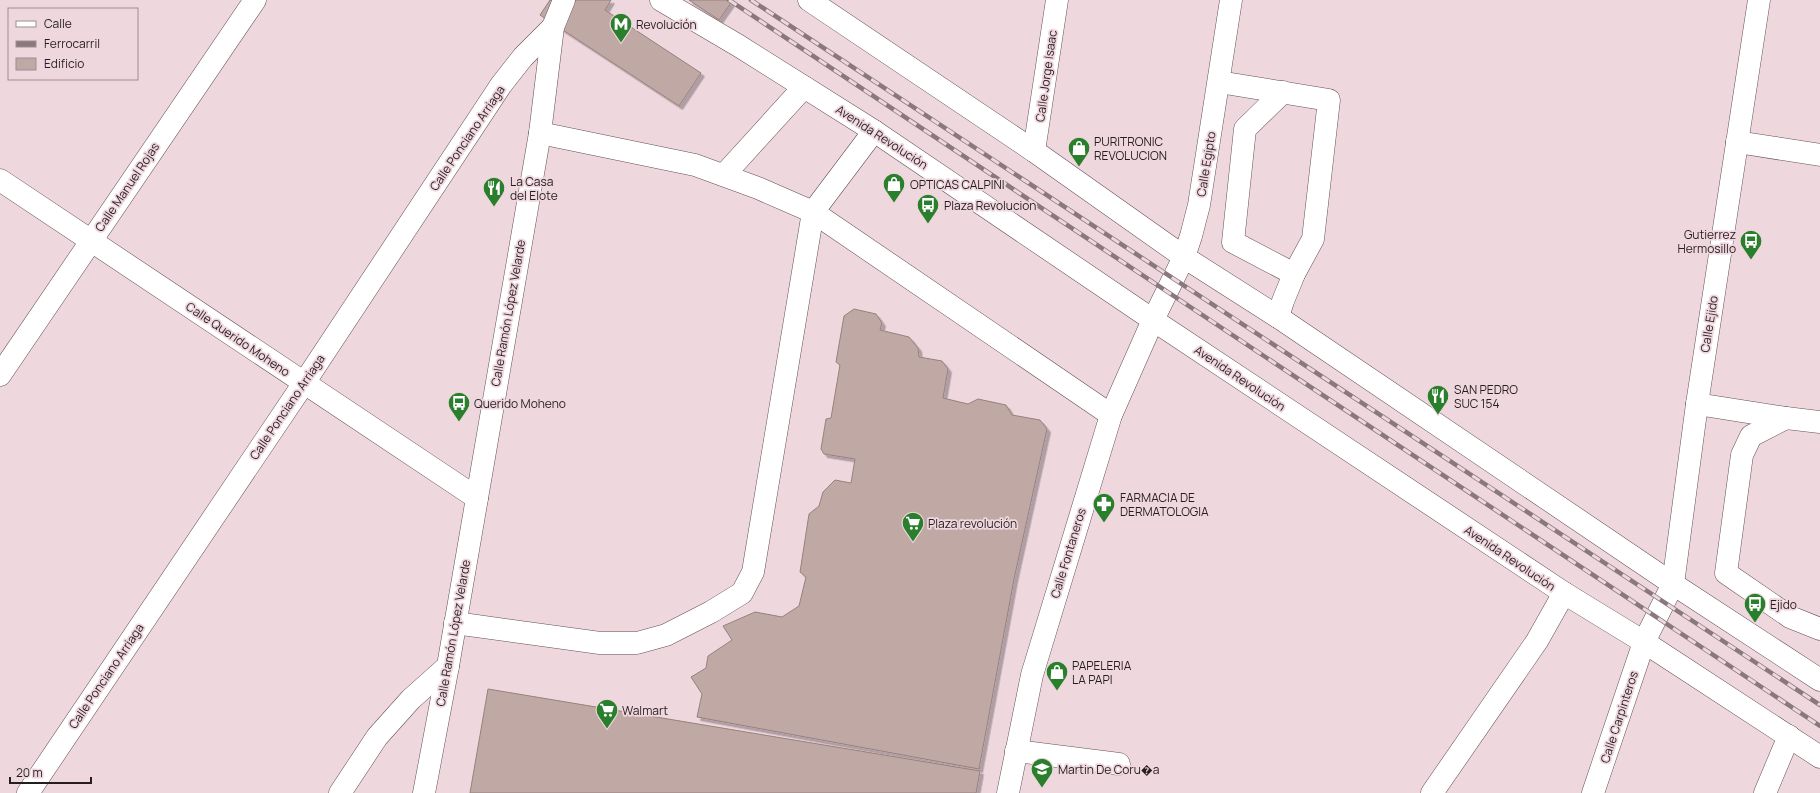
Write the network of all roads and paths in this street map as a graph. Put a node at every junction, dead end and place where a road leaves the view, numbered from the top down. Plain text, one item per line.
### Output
1 (254, 0) edge
2 (564, 0) edge
3 (660, 0) edge
4 (809, 0) edge
5 (1057, 0) edge
6 (1231, 0) edge
7 (1759, 0) edge
8 (553, 27) junction
9 (1219, 82) junction
10 (804, 87) junction
11 (1283, 92) junction
12 (874, 131) junction
13 (540, 133) junction
14 (1737, 142) junction
15 (1034, 151) junction
16 (1820, 155) edge
17 (724, 175) junction
18 (0, 180) edge
19 (813, 212) junction
20 (91, 240) junction
21 (1184, 257) junction
22 (1294, 274) junction
23 (1278, 317) junction
24 (1153, 320) junction
25 (0, 375) edge
26 (304, 383) junction
27 (1697, 404) junction
28 (1111, 415) junction
29 (1786, 418) junction
30 (1820, 422) edge
31 (477, 498) junction
32 (1673, 584) junction
33 (1564, 594) junction
34 (455, 623) junction
35 (1820, 629) edge
36 (1644, 642) junction
37 (448, 666) junction
38 (1818, 674) edge
39 (1789, 736) junction
40 (1016, 751) junction
41 (1820, 757) edge
42 (1119, 764) dead end
43 (28, 793) edge
44 (340, 793) edge
45 (424, 793) edge
46 (1008, 793) edge
47 (1432, 793) edge
48 (1593, 793) edge
49 (1764, 793) edge

1 - 20 street, Calle Manuel Rojas
2 - 8 street, Calle Ramón López Velarde
3 - 10 street, Avenida Revolución
4 - 15 street
5 - 15 street, Calle Jorge Isaac
6 - 9 street, Calle Egipto
7 - 14 street, Calle Ejido
8 - 13 street, Calle Ramón López Velarde
8 - 26 street, Calle Ponciano Arriaga
9 - 11 street
9 - 21 street, Calle Egipto
10 - 12 street, Avenida Revolución
10 - 17 street
11 - 22 street
11 - 22 street
12 - 19 street
12 - 24 street, Avenida Revolución
13 - 17 street
13 - 31 street, Calle Ramón López Velarde
14 - 16 street
14 - 27 street, Calle Ejido
15 - 21 street
17 - 19 street
18 - 20 street, Calle Querido Moheno
19 - 28 street
19 - 34 street
20 - 25 street, Calle Manuel Rojas
20 - 26 street, Calle Querido Moheno
21 - 23 street
21 - 24 street, Calle Egipto
22 - 23 street
23 - 32 street
24 - 28 street, Calle Fontaneros
24 - 33 street, Avenida Revolución
26 - 31 street, Calle Querido Moheno
26 - 43 street, Calle Ponciano Arriaga
27 - 29 street
27 - 32 street, Calle Ejido
28 - 40 street, Calle Fontaneros
29 - 30 street
29 - 35 street
31 - 34 street, Calle Ramón López Velarde
32 - 36 street, Calle Ejido
32 - 38 street
33 - 36 street, Avenida Revolución
33 - 47 street
34 - 37 street, Calle Ramón López Velarde
36 - 39 street, Avenida Revolución
36 - 48 street, Calle Carpinteros
37 - 44 street
37 - 45 street, Calle Ramón López Velarde
39 - 41 street, Avenida Revolución
39 - 49 street
40 - 42 street
40 - 46 street, Calle Fontaneros

